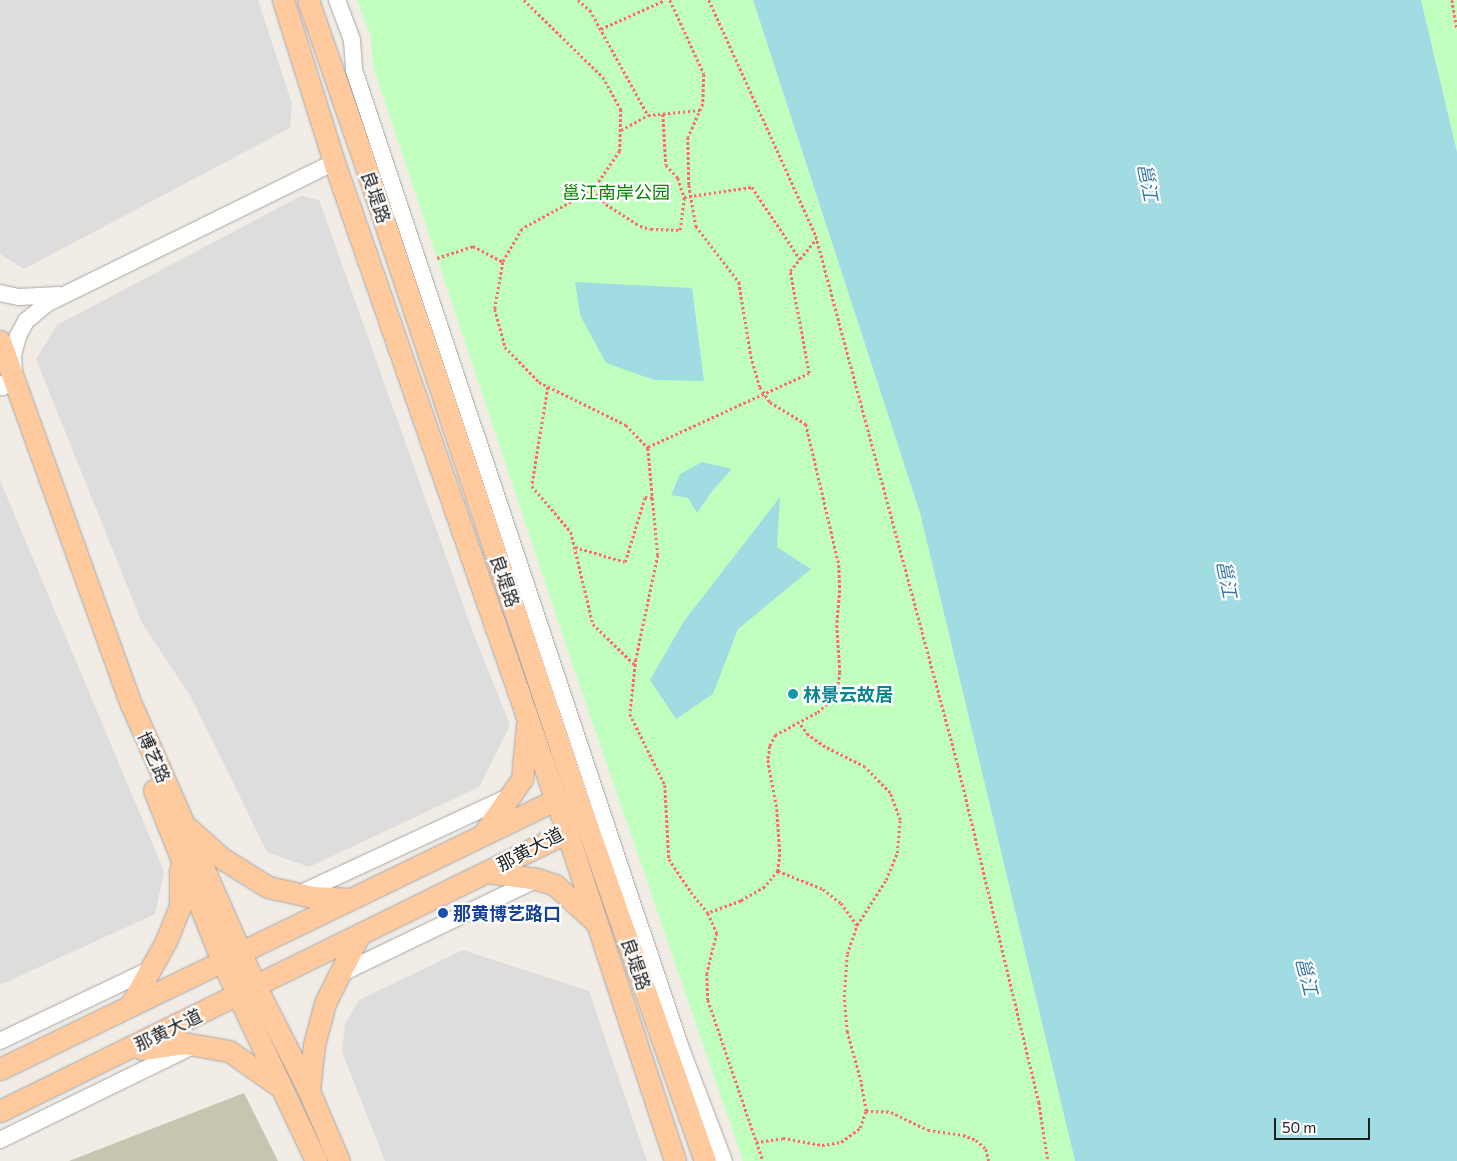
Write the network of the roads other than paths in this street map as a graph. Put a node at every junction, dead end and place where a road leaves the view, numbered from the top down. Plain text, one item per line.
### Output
1 (284, 0) edge
2 (308, 0) edge
3 (337, 0) edge
4 (334, 162) junction
5 (0, 293) edge
6 (61, 295) junction
7 (0, 341) edge
8 (5, 383) edge
9 (528, 721) junction
10 (510, 796) junction
11 (555, 800) junction
12 (581, 809) junction
13 (184, 826) junction
14 (566, 832) junction
15 (482, 835) junction
16 (180, 857) junction
17 (486, 872) junction
18 (538, 879) junction
19 (299, 894) junction
20 (351, 899) junction
21 (597, 922) junction
22 (359, 935) junction
23 (231, 957) junction
24 (151, 969) junction
25 (340, 974) junction
26 (247, 991) junction
27 (130, 1006) junction
28 (0, 1041) edge
29 (195, 1045) junction
30 (124, 1051) junction
31 (0, 1069) edge
32 (281, 1088) junction
33 (309, 1091) junction
34 (0, 1112) edge
35 (0, 1140) edge
36 (316, 1161) edge
37 (339, 1161) edge
38 (675, 1161) edge
39 (705, 1161) edge
40 (724, 1161) edge

1 - 4 main road, 良堤路
2 - 12 main road, 良堤路
3 - 40 street
4 - 6 street
4 - 9 main road, 良堤路
5 - 6 street
6 - 8 street
7 - 8 main road, 博艺路
8 - 13 main road, 博艺路
8 - 16 main road, 博艺路
9 - 10 main road
9 - 11 main road, 良堤路
10 - 15 main road
10 - 19 street
11 - 12 main road, 那黄大道
11 - 14 main road, 良堤路
11 - 15 main road, 那黄大道
12 - 14 main road, 那黄大道
12 - 39 main road, 良堤路
13 - 19 main road
13 - 23 main road, 博艺路
14 - 17 main road, 那黄大道
14 - 21 main road, 良堤路
15 - 20 main road, 那黄大道
16 - 23 main road, 博艺路
16 - 24 main road
17 - 18 main road
17 - 22 main road, 那黄大道
18 - 21 main road
18 - 25 street
19 - 20 main road
20 - 23 main road, 那黄大道
21 - 38 main road, 良堤路
22 - 25 main road
22 - 26 main road, 那黄大道
23 - 26 main road, 博艺路
23 - 27 main road, 那黄大道
24 - 27 main road
24 - 28 street
25 - 33 main road
26 - 30 main road, 那黄大道
26 - 32 main road, 博艺路
26 - 33 main road, 博艺路
27 - 31 main road, 那黄大道
29 - 30 main road
29 - 32 main road
29 - 35 street
30 - 34 main road, 那黄大道
32 - 36 main road, 博艺路
33 - 37 main road, 博艺路

